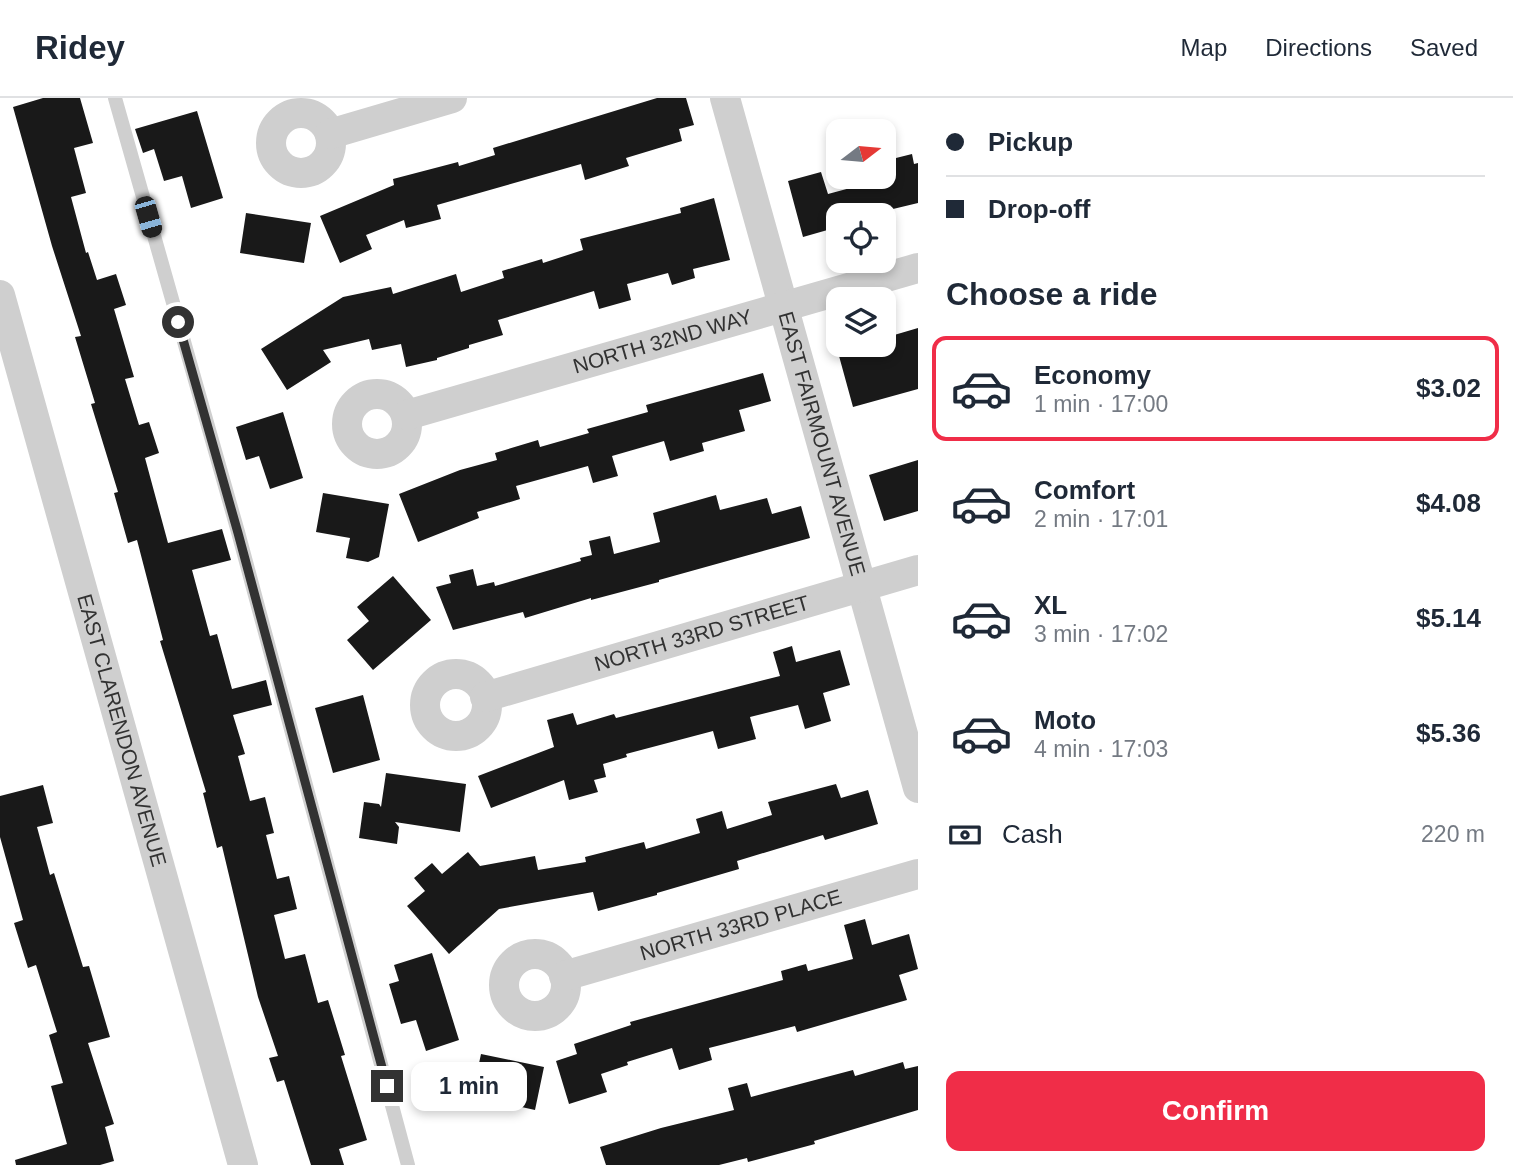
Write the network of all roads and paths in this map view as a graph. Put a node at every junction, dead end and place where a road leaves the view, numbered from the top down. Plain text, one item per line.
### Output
1 (115, 98) edge
2 (452, 98) edge
3 (725, 98) edge
4 (330, 134) dead end
5 (918, 268) edge
6 (0, 295) edge
7 (783, 308) junction
8 (407, 415) dead end
9 (918, 570) edge
10 (862, 586) junction
11 (485, 696) dead end
12 (918, 788) edge
13 (918, 874) edge
14 (564, 976) dead end
15 (243, 1165) edge
16 (408, 1165) edge

1 - 16 lane
2 - 4 street
3 - 7 street, EAST FAIRMOUNT AVENUE
5 - 7 street, NORTH 32ND WAY
6 - 15 street, EAST CLARENDON AVENUE
7 - 8 street, NORTH 32ND WAY
7 - 10 street, EAST FAIRMOUNT AVENUE
9 - 10 street, NORTH 33RD STREET
10 - 11 street, NORTH 33RD STREET
10 - 12 street, EAST FAIRMOUNT AVENUE
13 - 14 street, NORTH 33RD PLACE

